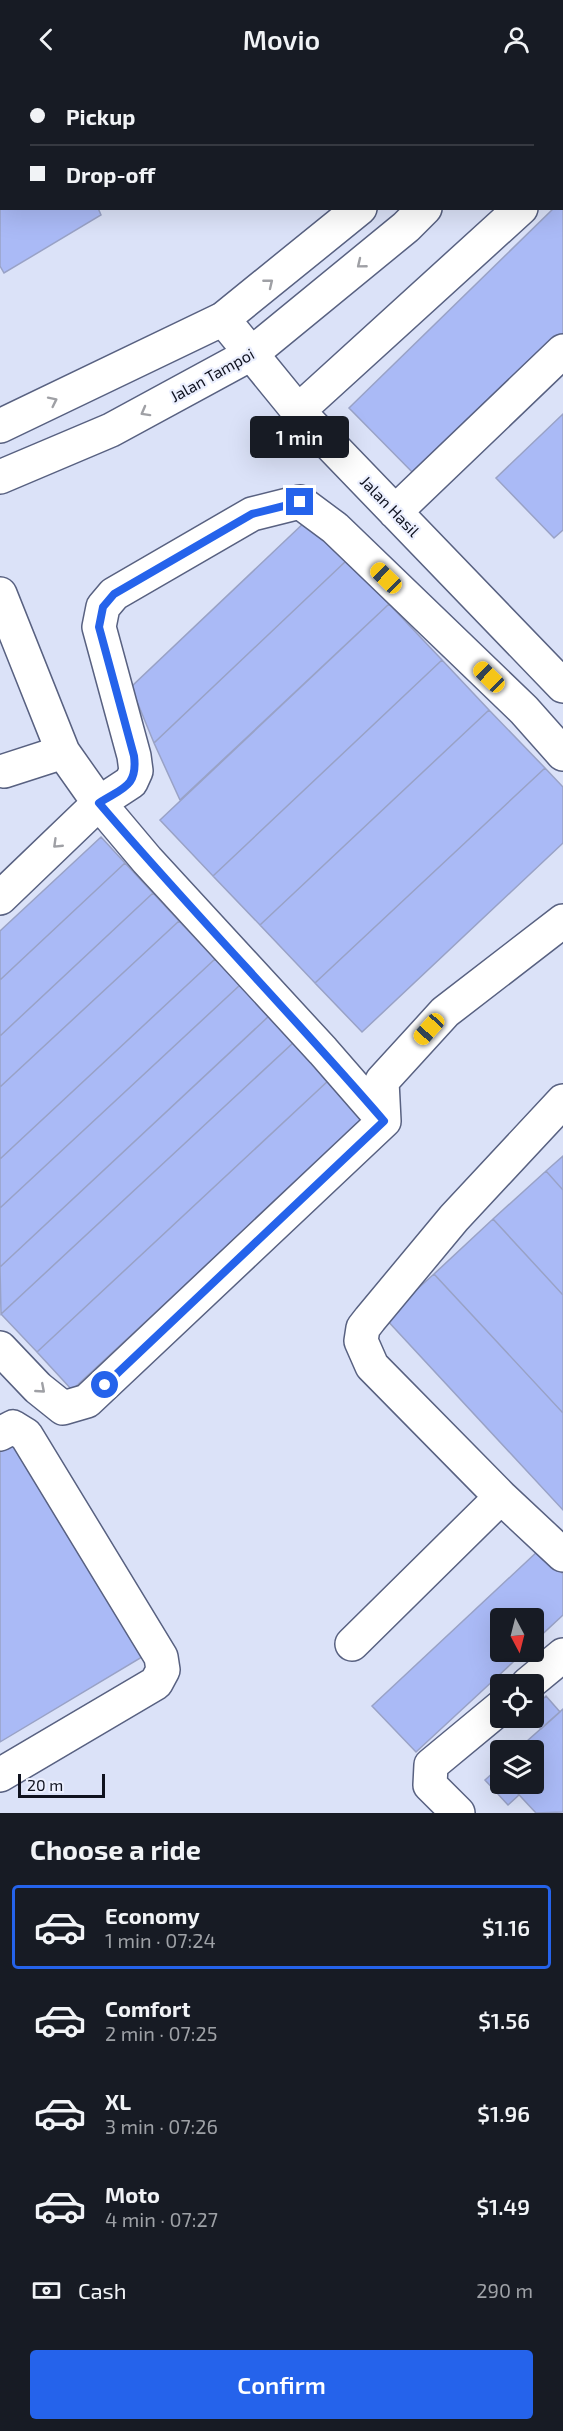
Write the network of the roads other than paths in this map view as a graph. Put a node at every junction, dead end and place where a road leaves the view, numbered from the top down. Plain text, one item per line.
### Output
1 (358, 210) edge
2 (423, 210) edge
3 (518, 210) edge
4 (223, 320) junction
5 (563, 351) edge
6 (251, 354) junction
7 (298, 411) junction
8 (0, 426) edge
9 (0, 477) edge
10 (395, 512) junction
11 (0, 594) edge
12 (563, 686) edge
13 (63, 752) junction
14 (563, 754) edge
15 (3, 771) dead end
16 (99, 803) junction
17 (0, 898) edge
18 (563, 921) edge
19 (563, 1101) edge
20 (384, 1121) junction
21 (0, 1348) edge
22 (0, 1434) edge
23 (501, 1497) junction
24 (563, 1555) edge
25 (352, 1644) dead end
26 (563, 1655) edge
27 (540, 1674) edge
28 (490, 1716) edge
29 (0, 1775) edge
30 (458, 1813) edge

4 -> 1 main road
2 -> 6 main road, Jalan Tampoi
3 - 7 main road
4 - 6 main road, Jalan Hasil
8 -> 4 main road
5 - 10 main road
6 - 7 main road, Jalan Hasil
6 -> 9 main road, Jalan Tampoi
7 - 10 main road, Jalan Hasil
10 - 12 main road, Jalan Hasil
11 - 13 main road
13 - 15 main road
13 - 16 main road
14 - 16 main road
16 -> 17 main road
16 - 20 main road
18 - 20 main road
19 - 23 main road
21 -> 20 main road
22 - 29 main road
23 - 24 main road
23 - 25 main road
26 - 27 main road
28 - 30 main road

